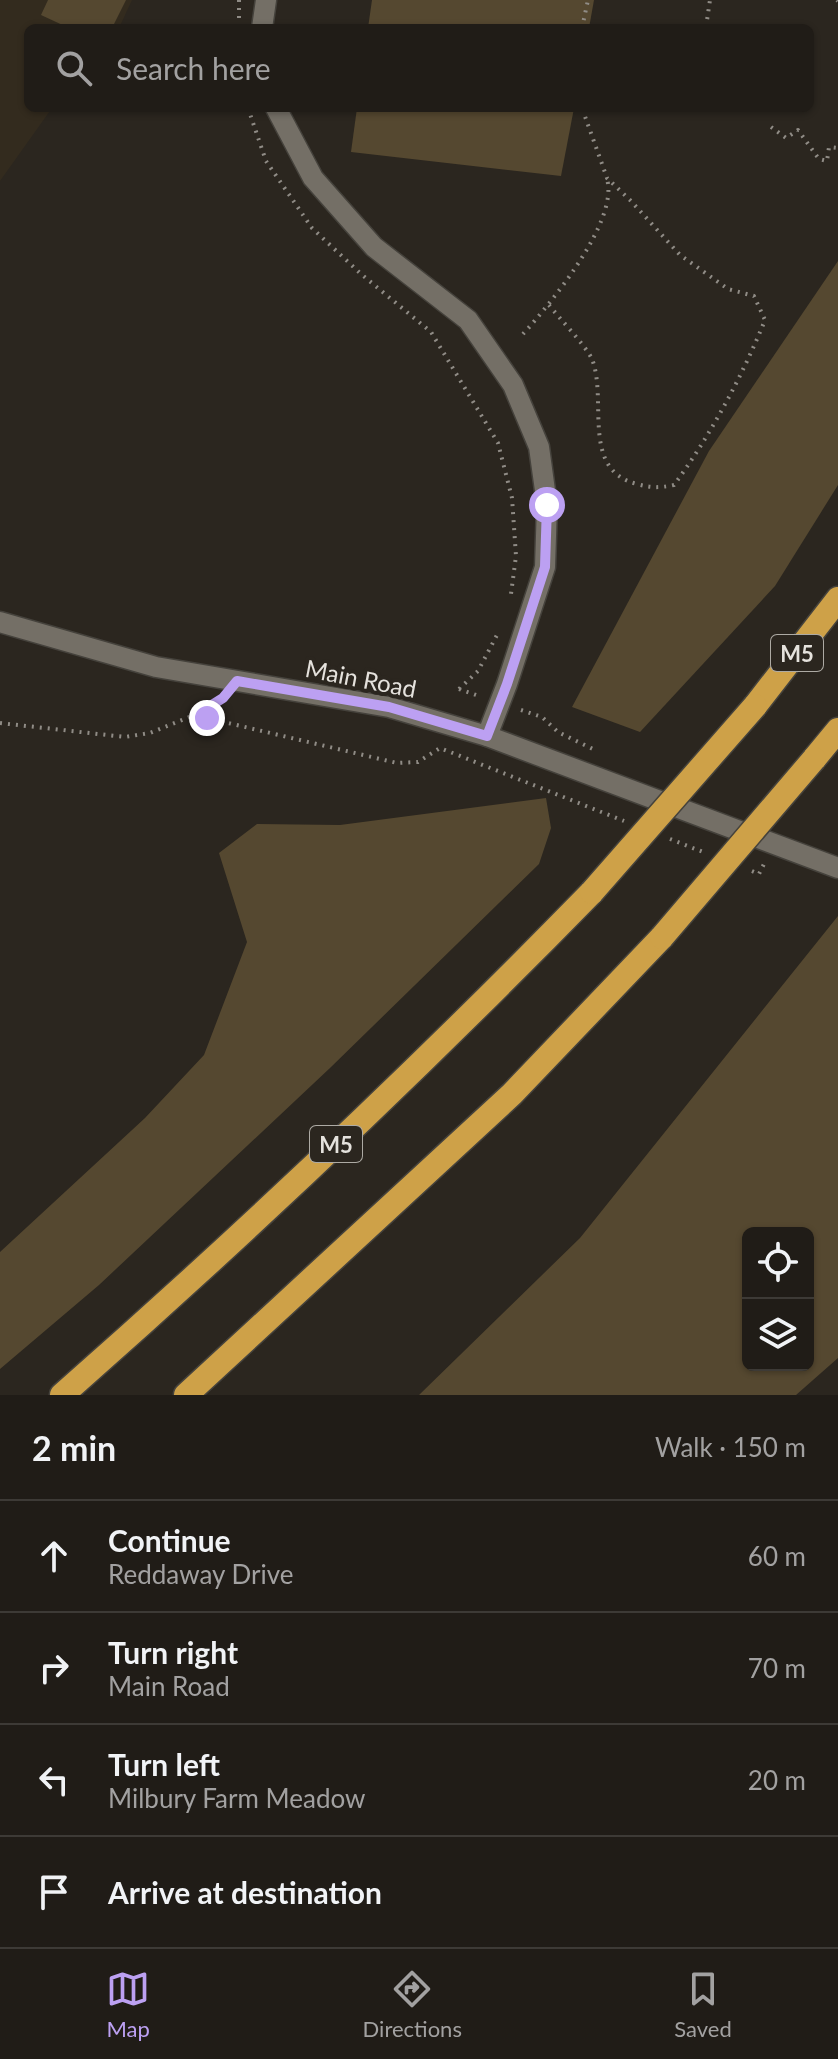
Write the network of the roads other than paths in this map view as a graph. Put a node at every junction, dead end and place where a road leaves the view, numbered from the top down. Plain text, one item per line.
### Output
1 (266, 0) edge
2 (263, 24) edge
3 (278, 112) edge
4 (838, 599) edge
5 (0, 622) edge
6 (838, 730) edge
7 (487, 736) junction
8 (838, 868) edge
9 (62, 1395) edge
10 (186, 1395) edge

1 - 2 street
3 - 7 street
4 - 9 highway, M5, bridge
5 - 7 street, Main Road
6 - 10 highway, bridge
7 - 8 street, Main Road

